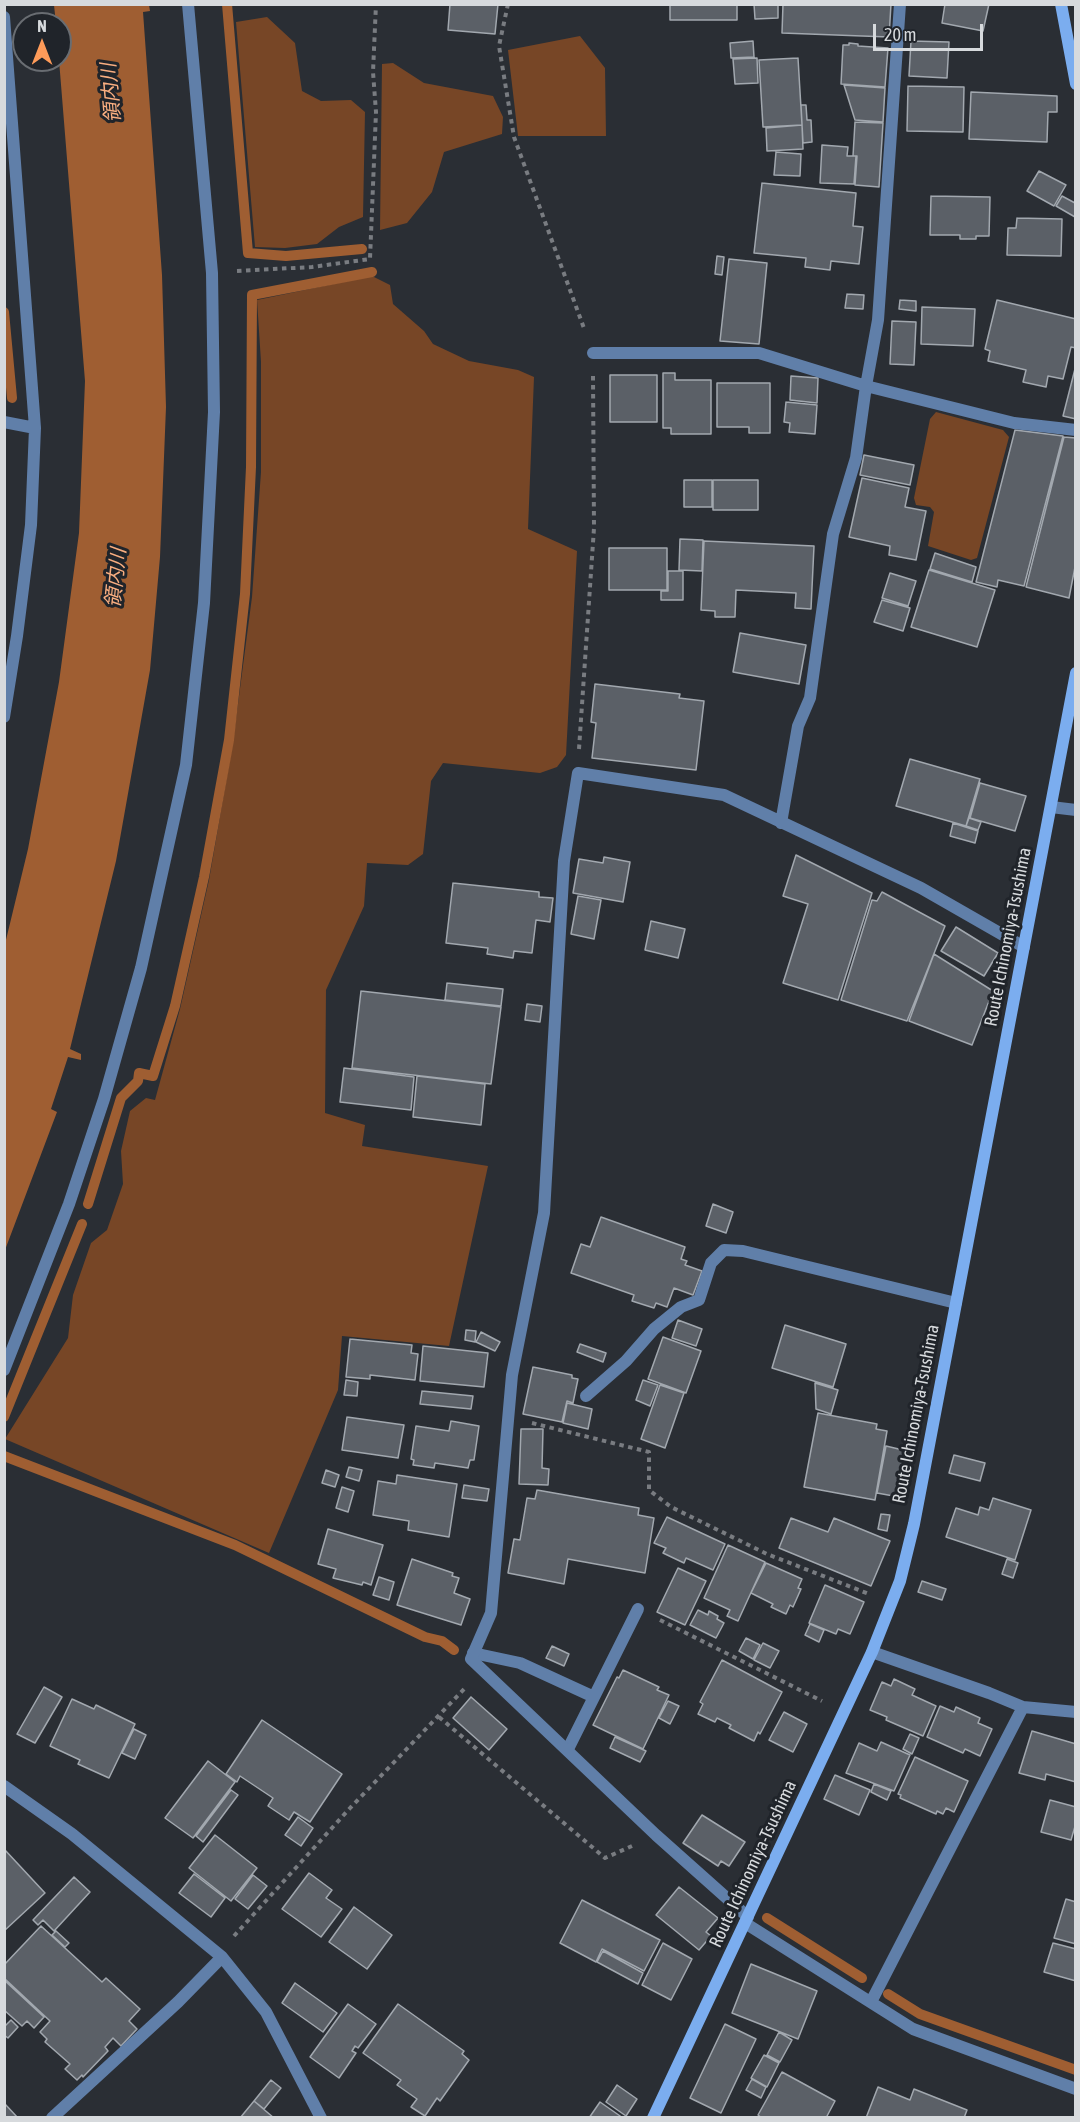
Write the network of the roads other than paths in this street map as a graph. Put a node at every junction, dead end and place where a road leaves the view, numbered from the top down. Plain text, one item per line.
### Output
1 (188, 4) edge
2 (900, 4) edge
3 (1061, 4) edge
4 (4, 18) edge
5 (1071, 37) edge
6 (1076, 84) edge
7 (593, 353) road end
8 (866, 386) junction
9 (4, 422) edge
10 (35, 428) junction
11 (1076, 430) edge
12 (1076, 673) edge
13 (4, 717) edge
14 (1051, 807) junction
15 (1076, 810) edge
16 (781, 823) junction
17 (1024, 947) junction
18 (956, 1303) junction
19 (4, 1370) edge
20 (586, 1396) dead end
21 (638, 1609) road end
22 (872, 1652) junction
23 (474, 1658) junction
24 (594, 1697) junction
25 (1023, 1707) junction
26 (1075, 1711) edge
27 (568, 1749) junction
28 (4, 1786) edge
29 (747, 1920) junction
30 (222, 1957) junction
31 (871, 2002) junction
32 (1076, 2089) edge
33 (52, 2118) edge
34 (321, 2118) edge
35 (653, 2118) edge

1 - 19 street
2 - 8 street
3 - 5 main road
4 - 10 street
5 - 6 main road
7 - 8 street
8 - 11 street
8 - 16 street
9 - 10 street
10 - 13 street
12 - 14 main road, Route Ichinomiya-Tsushima
14 - 15 street
14 - 17 main road, Route Ichinomiya-Tsushima
16 - 17 street
16 - 23 street
17 - 18 main road, Route Ichinomiya-Tsushima
18 - 20 street
18 - 22 main road, Route Ichinomiya-Tsushima
21 - 24 street
22 - 25 street
22 - 29 main road, Route Ichinomiya-Tsushima
23 - 24 street
23 - 27 street
24 - 27 street
25 - 26 street
25 - 31 street
27 - 29 street
28 - 30 street
29 - 31 street
29 - 35 main road, Route Ichinomiya-Tsushima
30 - 33 street
30 - 34 street
31 - 32 street

